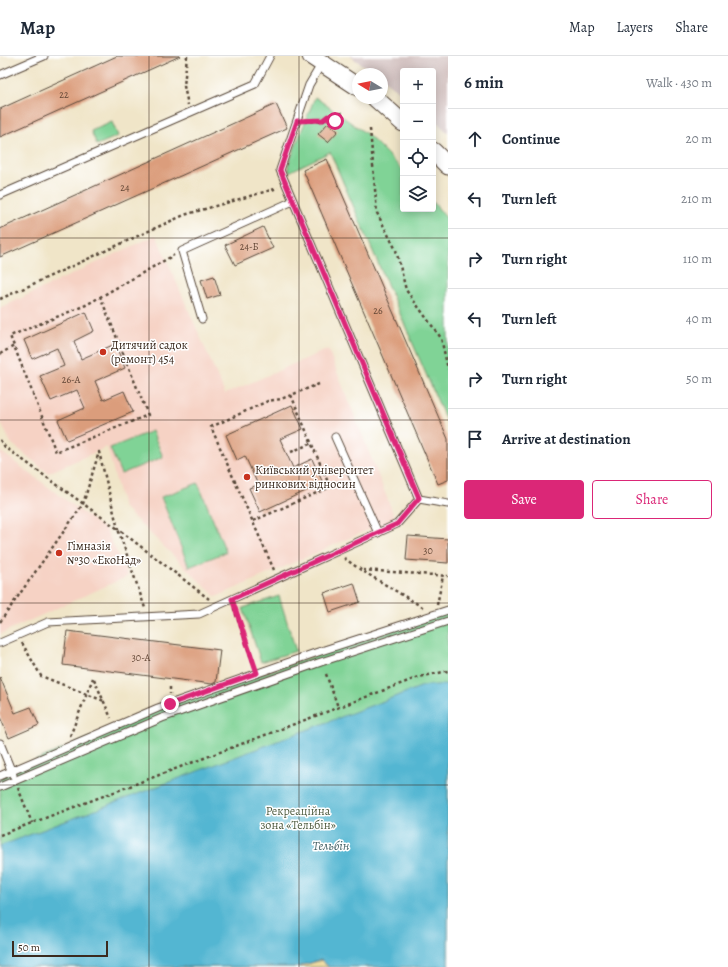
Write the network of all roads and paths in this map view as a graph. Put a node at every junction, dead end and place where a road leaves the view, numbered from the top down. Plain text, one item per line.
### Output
1 (44, 56) edge
2 (187, 56) edge
3 (270, 56) edge
4 (317, 60) edge
5 (0, 75) edge
6 (352, 83) edge
7 (381, 104) edge
8 (344, 110) dead end
9 (190, 113) junction
10 (400, 120) edge
11 (297, 121) junction
12 (370, 129) dead end
13 (436, 154) edge
14 (448, 166) edge
15 (286, 186) junction
16 (0, 195) edge
17 (292, 201) junction
18 (182, 251) junction
19 (100, 296) junction
20 (0, 299) edge
21 (202, 319) dead end
22 (14, 346) junction
23 (0, 354) edge
24 (448, 369) edge
25 (319, 384) dead end
26 (291, 395) junction
27 (335, 437) dead end
28 (0, 440) edge
29 (312, 443) junction
30 (0, 444) edge
31 (5, 447) junction
32 (291, 452) dead end
33 (353, 477) junction
34 (330, 487) junction
35 (419, 498) junction
36 (83, 504) junction
37 (448, 504) edge
38 (253, 521) junction
39 (118, 529) junction
40 (378, 532) junction
41 (335, 552) junction
42 (361, 570) junction
43 (443, 576) junction
44 (448, 576) edge
45 (277, 578) junction
46 (232, 599) junction
47 (217, 605) junction
48 (448, 610) edge
49 (435, 615) junction
50 (148, 616) junction
51 (448, 621) edge
52 (0, 622) edge
53 (18, 635) junction
54 (0, 643) edge
55 (448, 671) edge
56 (257, 673) junction
57 (326, 674) dead end
58 (86, 694) junction
59 (104, 701) junction
60 (338, 707) junction
61 (115, 727) junction
62 (0, 743) edge
63 (65, 748) junction
64 (11, 771) junction
65 (0, 776) edge
66 (15, 781) junction
67 (0, 788) edge
68 (19, 790) dead end
69 (32, 823) junction
70 (0, 835) edge

1 - 5 lane
2 - 9 path
3 - 9 lane
4 - 6 street
4 - 11 lane
7 - 10 street
8 - 11 path
9 - 16 lane
11 - 15 lane
12 - 24 path
13 - 14 street
15 - 17 lane
15 - 20 path
17 - 18 lane
17 - 35 lane
18 - 19 path
18 - 21 lane
19 - 22 path
19 - 22 path
22 - 23 path
25 - 26 path
26 - 29 path
26 - 38 path
27 - 33 lane
28 - 31 path
29 - 32 path
29 - 34 path
30 - 31 path
31 - 36 path
33 - 34 path
33 - 40 lane
34 - 38 path
35 - 37 lane
35 - 40 lane
36 - 39 path
36 - 39 path
36 - 52 path
38 - 45 path
39 - 47 path
39 - 50 path
40 - 41 lane
41 - 42 path
41 - 45 lane
42 - 43 path
42 - 49 path
43 - 44 path
43 - 49 path
45 - 46 lane
46 - 47 lane
46 - 56 path
47 - 50 lane
48 - 49 lane
49 - 56 lane
50 - 53 lane
51 - 66 lane
53 - 54 lane
53 - 58 path
55 - 60 path
56 - 61 lane
57 - 60 path
58 - 59 path
58 - 59 path
58 - 63 path
59 - 61 path
60 - 69 path
61 - 63 lane
62 - 64 lane
63 - 64 lane
64 - 65 lane
64 - 66 lane
66 - 67 lane
68 - 69 path
69 - 70 path

